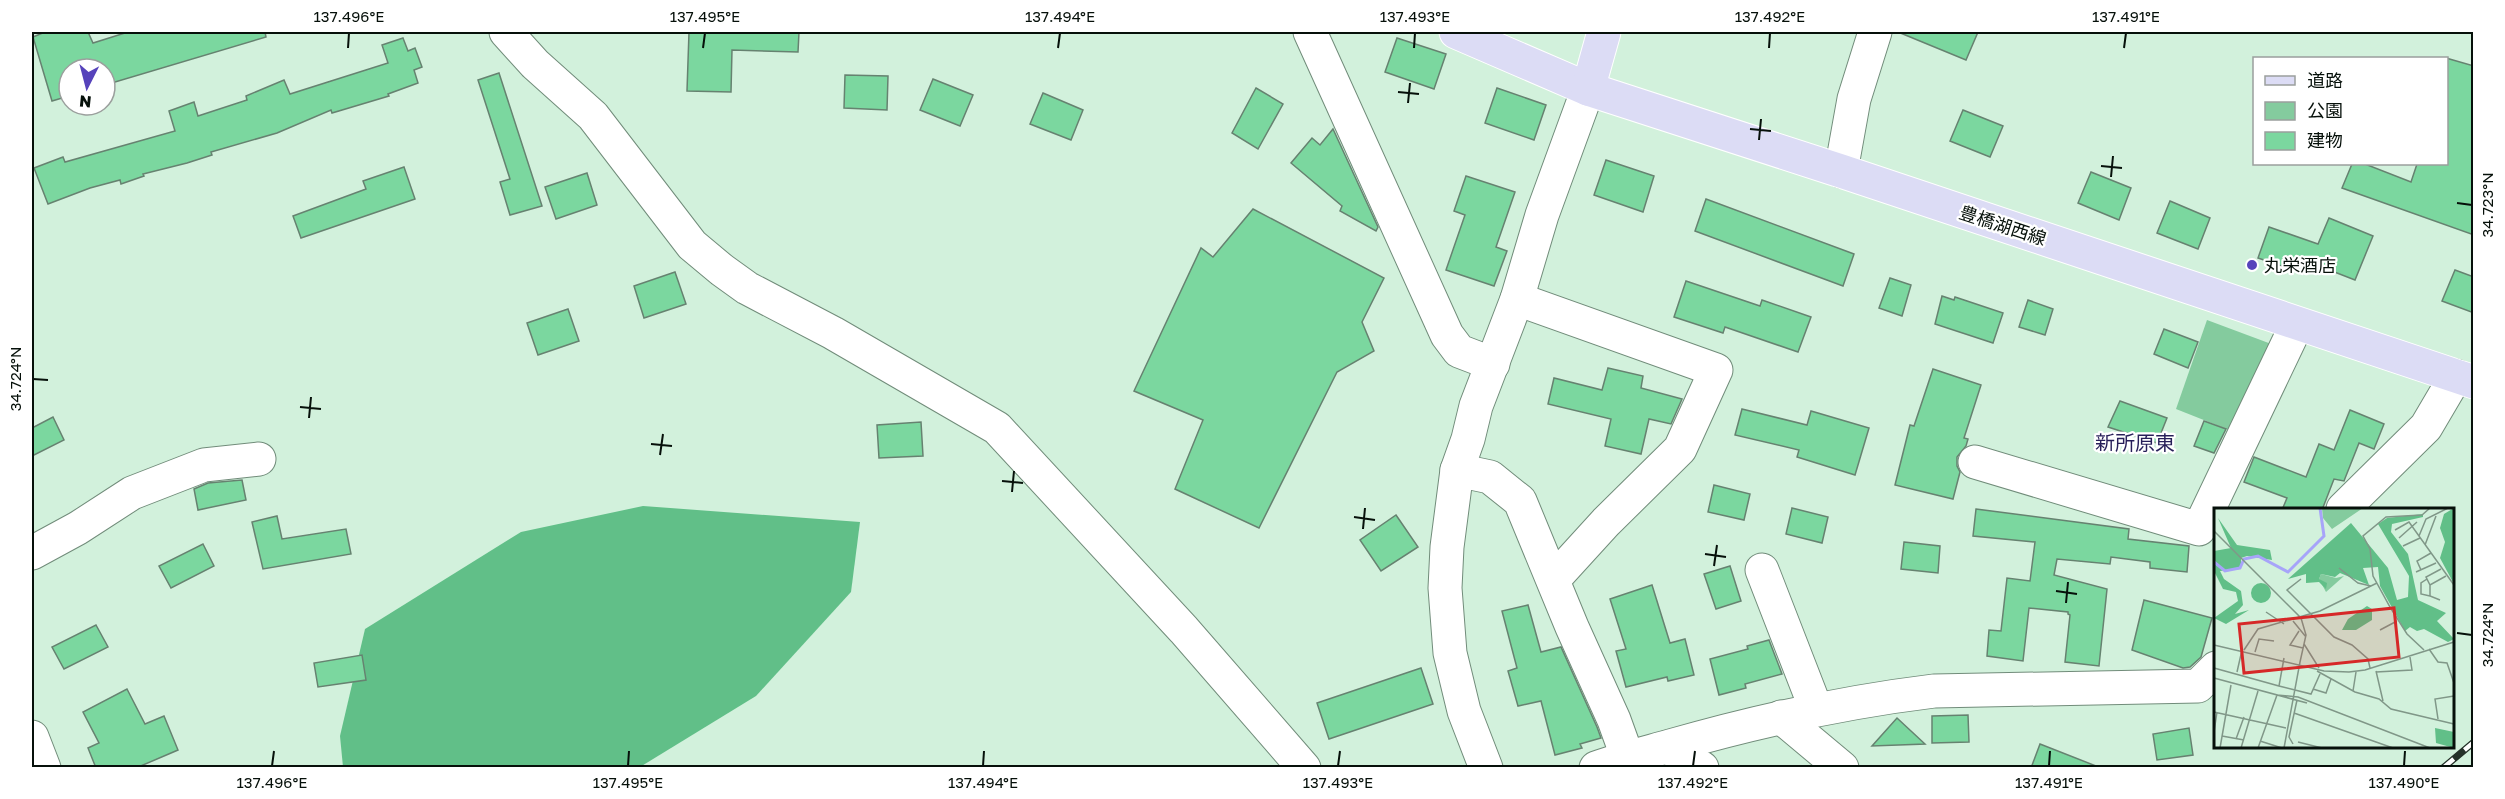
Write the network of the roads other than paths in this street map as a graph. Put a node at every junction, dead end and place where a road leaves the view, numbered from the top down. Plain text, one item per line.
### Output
1 (506, 32) edge
2 (1310, 32) edge
3 (1456, 32) edge
4 (1604, 32) edge
5 (1875, 32) edge
6 (1588, 89) junction
7 (1841, 171) junction
8 (1517, 299) junction
9 (2297, 324) junction
10 (1493, 364) junction
11 (2465, 379) edge
12 (259, 459) dead end
13 (1975, 462) dead end
14 (1457, 470) junction
15 (2345, 508) edge
16 (32, 553) edge
17 (1762, 570) dead end
18 (1554, 579) junction
19 (2214, 670) edge
20 (1816, 709) junction
21 (1781, 717) junction
22 (32, 737) edge
23 (1668, 747) junction
24 (1627, 756) junction
25 (44, 768) edge
26 (1304, 768) edge
27 (1486, 768) edge
28 (1596, 768) edge
29 (1702, 768) edge
30 (1842, 768) edge

1 - 26 street
2 - 10 street
3 - 6 main road, 豊橋湖西線
4 - 6 main road
5 - 7 street
6 - 7 main road, 豊橋湖西線
6 - 8 street
7 - 9 main road, 豊橋湖西線
8 - 10 street
8 - 18 street
9 - 11 main road, 豊橋湖西線
9 - 13 street
10 - 14 street
11 - 15 street
12 - 16 street
14 - 18 street
14 - 27 street
17 - 20 street
18 - 24 street
19 - 20 street
20 - 21 street
21 - 23 street
21 - 30 street
22 - 25 street
23 - 24 street
23 - 29 street
24 - 28 street

